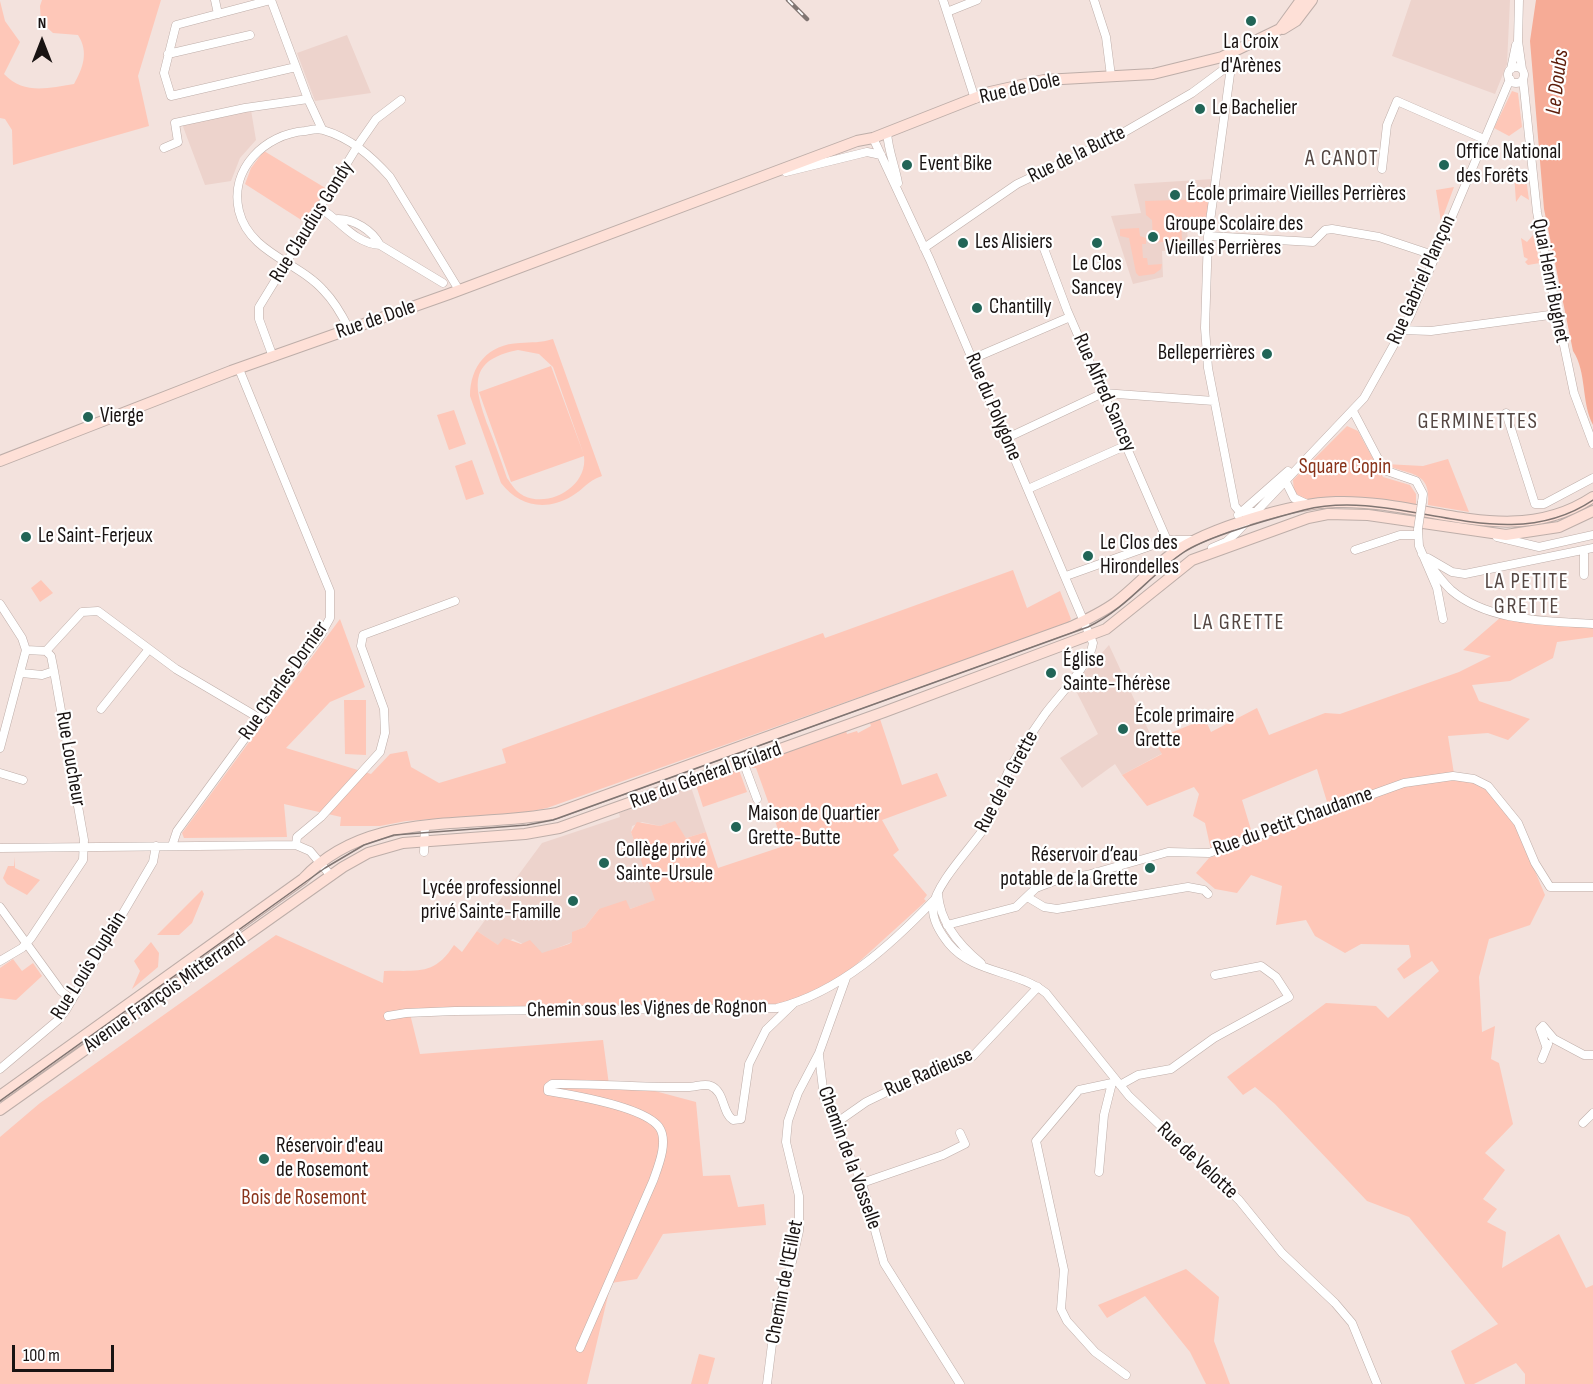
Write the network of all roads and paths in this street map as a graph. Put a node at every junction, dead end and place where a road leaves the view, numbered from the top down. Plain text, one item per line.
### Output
1 (215, 0) edge
2 (271, 0) edge
3 (943, 0) edge
4 (977, 0) edge
5 (1094, 0) edge
6 (1296, 0) edge
7 (1300, 0) edge
8 (1312, 0) edge
9 (1520, 0) edge
10 (947, 12) junction
11 (218, 14) junction
12 (1280, 29) junction
13 (250, 35) dead end
14 (1258, 40) junction
15 (1518, 41) junction
16 (1233, 52) junction
17 (168, 54) junction
18 (1231, 64) junction
19 (296, 67) junction
20 (1511, 69) junction
21 (1522, 69) junction
22 (1111, 75) junction
23 (1510, 79) junction
24 (1523, 79) junction
25 (308, 99) junction
26 (975, 99) junction
27 (401, 100) dead end
28 (322, 129) junction
29 (887, 132) junction
30 (873, 138) junction
31 (1484, 139) junction
32 (358, 146) junction
33 (164, 148) dead end
34 (881, 155) junction
35 (1382, 169) dead end
36 (753, 180) junction
37 (900, 194) junction
38 (320, 208) junction
39 (1208, 236) junction
40 (1043, 246) dead end
41 (924, 248) junction
42 (1436, 256) junction
43 (287, 263) junction
44 (443, 283) dead end
45 (459, 290) junction
46 (1557, 314) junction
47 (1070, 317) junction
48 (349, 329) junction
49 (1402, 330) junction
50 (273, 357) junction
51 (972, 359) junction
52 (239, 369) junction
53 (1103, 393) junction
54 (1214, 401) junction
55 (1353, 411) junction
56 (1506, 413) dead end
57 (1007, 438) junction
58 (1593, 444) edge
59 (1127, 445) junction
60 (1303, 459) junction
61 (0, 461) edge
62 (1593, 478) edge
63 (1285, 480) junction
64 (1276, 481) junction
65 (1028, 489) junction
66 (1593, 497) edge
67 (1308, 505) junction
68 (1590, 513) edge
69 (1243, 517) junction
70 (1417, 532) junction
71 (1487, 534) junction
72 (1593, 535) edge
73 (1167, 540) junction
74 (1194, 540) junction
75 (1593, 548) edge
76 (1355, 550) dead end
77 (1584, 550) junction
78 (1422, 554) junction
79 (1192, 560) junction
80 (1584, 575) dead end
81 (1066, 576) junction
82 (455, 601) dead end
83 (0, 604) edge
84 (1443, 619) dead end
85 (1085, 620) junction
86 (1593, 624) edge
87 (1091, 636) junction
88 (149, 649) junction
89 (26, 650) junction
90 (46, 651) junction
91 (54, 671) junction
92 (22, 673) junction
93 (101, 709) dead end
94 (259, 718) junction
95 (0, 748) edge
96 (738, 748) junction
97 (744, 763) junction
98 (0, 773) edge
99 (23, 780) dead end
100 (757, 799) dead end
101 (424, 826) junction
102 (296, 845) junction
103 (156, 846) junction
104 (172, 846) junction
105 (425, 846) junction
106 (84, 847) junction
107 (0, 848) edge
108 (320, 862) junction
109 (331, 876) junction
110 (1593, 887) edge
111 (1208, 894) dead end
112 (937, 896) junction
113 (1029, 898) junction
114 (0, 908) edge
115 (914, 920) junction
116 (936, 922) junction
117 (947, 925) junction
118 (26, 944) junction
119 (0, 961) edge
120 (987, 968) junction
121 (1215, 975) dead end
122 (846, 978) junction
123 (1038, 987) junction
124 (71, 999) junction
125 (793, 1004) junction
126 (388, 1016) dead end
127 (1554, 1039) junction
128 (1546, 1046) junction
129 (819, 1053) junction
130 (1593, 1055) edge
131 (1542, 1059) dead end
132 (0, 1069) edge
133 (1116, 1083) junction
134 (0, 1096) edge
135 (0, 1110) edge
136 (1593, 1113) edge
137 (836, 1123) junction
138 (1583, 1123) dead end
139 (960, 1133) dead end
140 (1099, 1172) dead end
141 (862, 1183) junction
142 (580, 1348) dead end
143 (1126, 1375) dead end
144 (767, 1384) edge
145 (960, 1384) edge
146 (1377, 1384) edge

1 - 11 street
2 - 11 street
2 - 19 street
3 - 10 street
4 - 10 street
5 - 22 street
6 - 14 main road, Rue de Dole
7 - 12 main road, Rue de Dole
8 - 12 main road
9 - 15 street
10 - 26 street
11 - 17 street
12 - 14 main road, Rue de Dole
13 - 17 street
14 - 16 main road, Rue de Dole
15 - 20 street
15 - 21 street
16 - 18 street
16 - 22 main road, Rue de Dole
17 - 19 street
18 - 39 street
18 - 41 street, Rue de la Butte
19 - 25 street
20 - 21 street
20 - 23 street
21 - 24 street
22 - 26 main road, Rue de Dole
23 - 24 street
23 - 31 street, Rue Gabriel Plançon
24 - 46 street, Quai Henri Bugnet
25 - 28 street
25 - 33 street
26 - 29 main road, Rue de Dole
27 - 32 street, Rue Claudius Gondy
28 - 32 street
28 - 43 street
29 - 30 main road, Rue de Dole
29 - 37 street, Rue du Polygone
30 - 34 street, Rue du Polygone
30 - 36 main road, Rue de Dole
31 - 35 street
31 - 42 street, Rue Gabriel Plançon
32 - 38 street, Rue Claudius Gondy
32 - 45 street
34 - 36 street, Rue de Dole
34 - 37 street, Rue du Polygone
36 - 45 main road, Rue de Dole
37 - 41 street, Rue du Polygone
38 - 43 street, Rue Claudius Gondy
38 - 44 street
39 - 42 street
39 - 54 street
40 - 47 street, Rue Alfred Sancey
41 - 51 street, Rue du Polygone
42 - 49 street, Rue Gabriel Plançon
43 - 48 street
43 - 50 street, Rue Claudius Gondy
45 - 48 main road, Rue de Dole
46 - 49 street
46 - 58 street, Quai Henri Bugnet
47 - 51 street
47 - 53 street, Rue Alfred Sancey
48 - 50 main road, Rue de Dole
49 - 55 street, Rue Gabriel Plançon
50 - 52 main road, Rue de Dole
51 - 57 street, Rue du Polygone
52 - 61 main road, Rue de Dole
52 - 94 street, Rue Charles Dornier
53 - 54 street
53 - 57 street
53 - 59 street, Rue Alfred Sancey
54 - 69 street
55 - 60 street, Rue Gabriel Plançon
55 - 70 street, bridge
56 - 62 street
57 - 65 street, Rue du Polygone
59 - 65 street
59 - 73 street, Rue Alfred Sancey
60 - 63 street, Rue Gabriel Plançon
60 - 64 street, Rue Gabriel Plançon
63 - 64 street
63 - 67 street
63 - 69 street, Rue Gabriel Plançon
64 - 69 street, Rue Gabriel Plançon
65 - 81 street, Rue du Polygone
66 - 67 main road, Rue du Général Brûlard
67 - 69 main road, Rue du Général Brûlard
68 - 71 main road
69 - 74 main road, Rue du Général Brûlard
69 - 79 street
70 - 76 street
70 - 78 street
71 - 72 street
71 - 79 main road
73 - 74 street
73 - 81 street
74 - 85 main road, Rue du Général Brûlard
75 - 77 street
77 - 78 street
77 - 80 street
78 - 84 street
78 - 86 street
79 - 87 main road, Rue du Général Brûlard
81 - 85 street, Rue du Polygone
82 - 102 street
83 - 89 street
85 - 87 street, Rue du Polygone
85 - 96 main road, Rue du Général Brûlard
87 - 97 main road, Rue du Général Brûlard
87 - 112 street, Rue de la Grette
88 - 90 street
88 - 93 street
88 - 94 street
89 - 90 street
89 - 92 street
90 - 91 street, Rue Loucheur
91 - 92 street
91 - 106 street, Rue Loucheur
92 - 95 street
94 - 104 street, Rue Charles Dornier
96 - 97 street
96 - 101 main road, Rue du Général Brûlard
97 - 100 street
97 - 105 main road, Rue du Général Brûlard
98 - 99 street
101 - 105 street
101 - 108 main road, Rue du Général Brûlard
102 - 104 street
102 - 108 street
103 - 104 street
103 - 106 street
103 - 124 street, Rue Louis Duplain
105 - 109 main road, Rue du Général Brûlard
106 - 107 street
106 - 118 street
108 - 109 street
108 - 134 main road, Avenue François Mitterrand
109 - 135 main road, Avenue François Mitterrand
110 - 113 street, Rue du Petit Chaudanne
111 - 113 street
112 - 115 street, Chemin sous les Vignes de Rognon
112 - 116 street
112 - 117 street, Rue de Velotte
113 - 117 street, Rue du Petit Chaudanne
114 - 118 street
115 - 116 street
115 - 122 street, Chemin sous les Vignes de Rognon
116 - 120 street, Rue de Velotte
117 - 120 street, Rue de Velotte
118 - 119 street
118 - 124 street
120 - 123 street, Rue de Velotte
121 - 133 street
122 - 125 street, Chemin sous les Vignes de Rognon
122 - 129 street, Chemin de l'Œillet
123 - 133 street, Rue de Velotte
123 - 137 street, Rue Radieuse
124 - 132 street, Rue Louis Duplain
125 - 126 street, Chemin sous les Vignes de Rognon
125 - 142 street
127 - 128 street
127 - 128 street
127 - 130 street
128 - 131 street
129 - 137 street, Chemin de la Vosselle
129 - 144 street, Chemin de l'Œillet
133 - 140 street
133 - 143 street
133 - 146 street, Rue de Velotte
136 - 138 street
137 - 141 street, Chemin de la Vosselle
139 - 141 street
141 - 145 street, Chemin de la Vosselle

